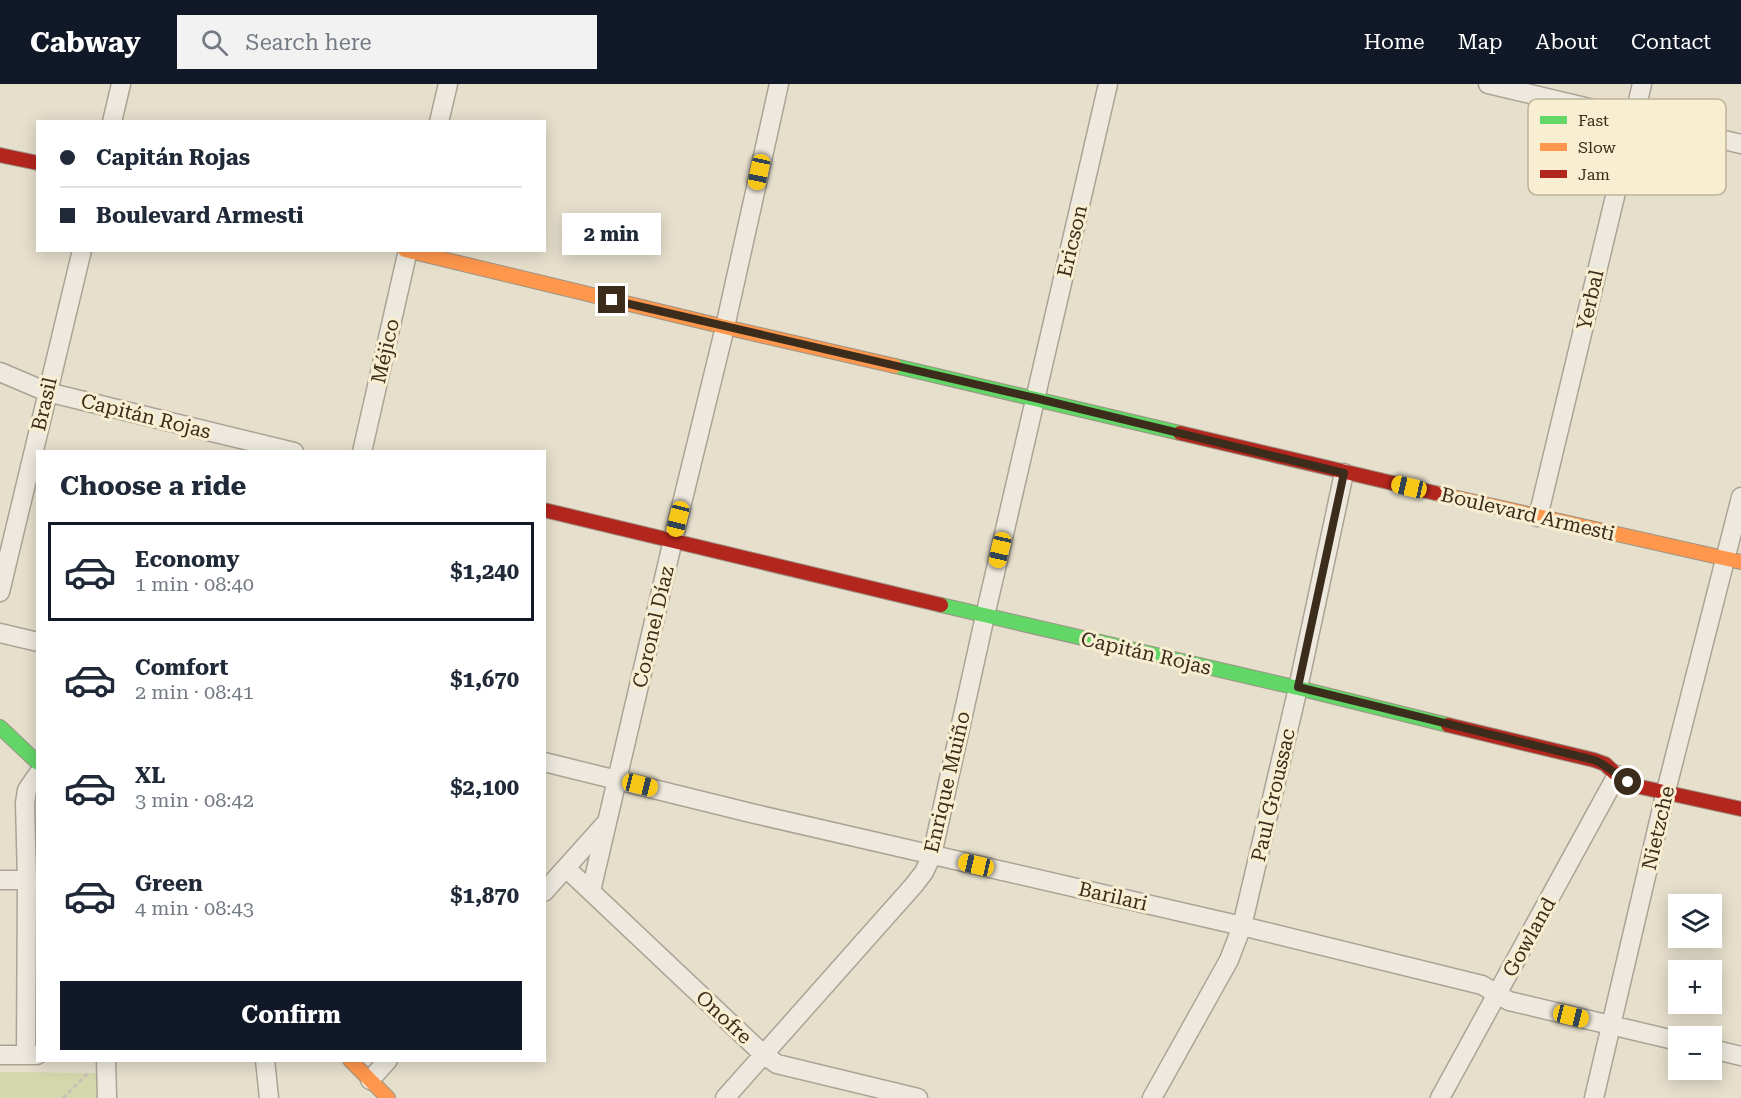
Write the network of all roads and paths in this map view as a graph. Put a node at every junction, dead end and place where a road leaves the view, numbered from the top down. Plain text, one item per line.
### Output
1 (121, 84) edge
2 (448, 84) edge
3 (779, 84) edge
4 (1108, 84) edge
5 (1488, 84) edge
6 (1642, 84) edge
7 (1552, 99) edge
8 (1638, 99) edge
9 (112, 120) edge
10 (439, 120) edge
11 (1726, 140) edge
12 (1741, 144) edge
13 (0, 155) edge
14 (36, 163) edge
15 (1615, 195) edge
16 (81, 252) edge
17 (407, 252) edge
18 (411, 252) edge
19 (725, 327) junction
20 (0, 372) edge
21 (47, 392) junction
22 (1035, 398) junction
23 (286, 450) edge
24 (362, 450) edge
25 (1344, 473) junction
26 (1741, 497) edge
27 (546, 510) edge
28 (1538, 517) junction
29 (673, 540) junction
30 (1734, 560) edge
31 (0, 592) edge
32 (985, 616) junction
33 (0, 633) edge
34 (36, 642) edge
35 (1298, 687) junction
36 (0, 727) edge
37 (36, 761) edge
38 (546, 762) edge
39 (1617, 775) junction
40 (36, 777) edge
41 (617, 779) junction
42 (1666, 792) junction
43 (1741, 809) edge
44 (607, 822) junction
45 (932, 855) junction
46 (567, 868) junction
47 (0, 880) edge
48 (27, 880) junction
49 (546, 890) edge
50 (591, 891) junction
51 (1242, 926) junction
52 (1498, 993) junction
53 (1612, 1025) junction
54 (1668, 1039) edge
55 (1722, 1051) edge
56 (0, 1055) edge
57 (32, 1055) edge
58 (764, 1055) junction
59 (1741, 1056) edge
60 (265, 1062) edge
61 (352, 1062) edge
62 (386, 1062) edge
63 (100, 1064) edge
64 (370, 1080) junction
65 (63, 1098) edge
66 (107, 1098) edge
67 (269, 1098) edge
68 (388, 1098) edge
69 (725, 1098) edge
70 (918, 1098) edge
71 (1152, 1098) edge
72 (1440, 1098) edge
73 (1594, 1098) edge

1 - 9 street
2 - 10 street
3 - 19 street, Coronel Díaz
4 - 22 street, Ericson
5 - 7 street
6 - 8 street, Yerbal
11 - 12 street
13 - 14 main road
15 - 28 street, Yerbal
16 - 21 street, Brasil
17 - 24 street, Méjico
18 - 19 main road, Boulevard Armesti
19 - 22 main road, Boulevard Armesti
19 - 29 street, Coronel Díaz
20 - 21 street, Capitán Rojas
21 - 23 street, Capitán Rojas
21 - 31 street, Brasil
22 - 25 main road, Boulevard Armesti
22 - 32 street, Enrique Muiño
25 - 28 main road, Boulevard Armesti
25 - 35 street, Paul Groussac
26 - 30 street, Nietzche
27 - 29 main road, Capitán Rojas
28 - 30 main road, Boulevard Armesti
29 - 32 main road, Capitán Rojas
29 - 41 street, Coronel Díaz
30 - 42 street, Nietzche
32 - 35 main road, Capitán Rojas
32 - 45 street, Enrique Muiño
33 - 34 street
35 - 39 main road, Capitán Rojas
35 - 51 street, Paul Groussac
36 - 37 main road
38 - 41 street, Barilari
39 - 42 main road, Capitán Rojas
39 - 52 street, Gowland
40 - 48 street
41 - 44 street, Coronel Díaz
41 - 45 street, Barilari
42 - 43 main road, Capitán Rojas
42 - 53 street, Nietzche
44 - 46 street, Coronel Díaz
44 - 50 street, Coronel Díaz
45 - 51 street, Barilari
45 - 58 street, Enrique Muiño
46 - 49 street, Coronel Díaz
46 - 50 street, Onofre
47 - 48 street
48 - 57 street
50 - 58 street, Onofre
51 - 52 street, Barilari
51 - 71 street, Paul Groussac
52 - 53 street, Barilari
52 - 72 street, Gowland
53 - 54 street, Barilari
53 - 73 street, Nietzche
55 - 59 street
56 - 57 street
58 - 69 street, Enrique Muiño
58 - 70 street, Onofre
60 - 67 street
61 - 64 main road
62 - 64 street
63 - 65 path
63 - 66 street
64 - 68 main road

